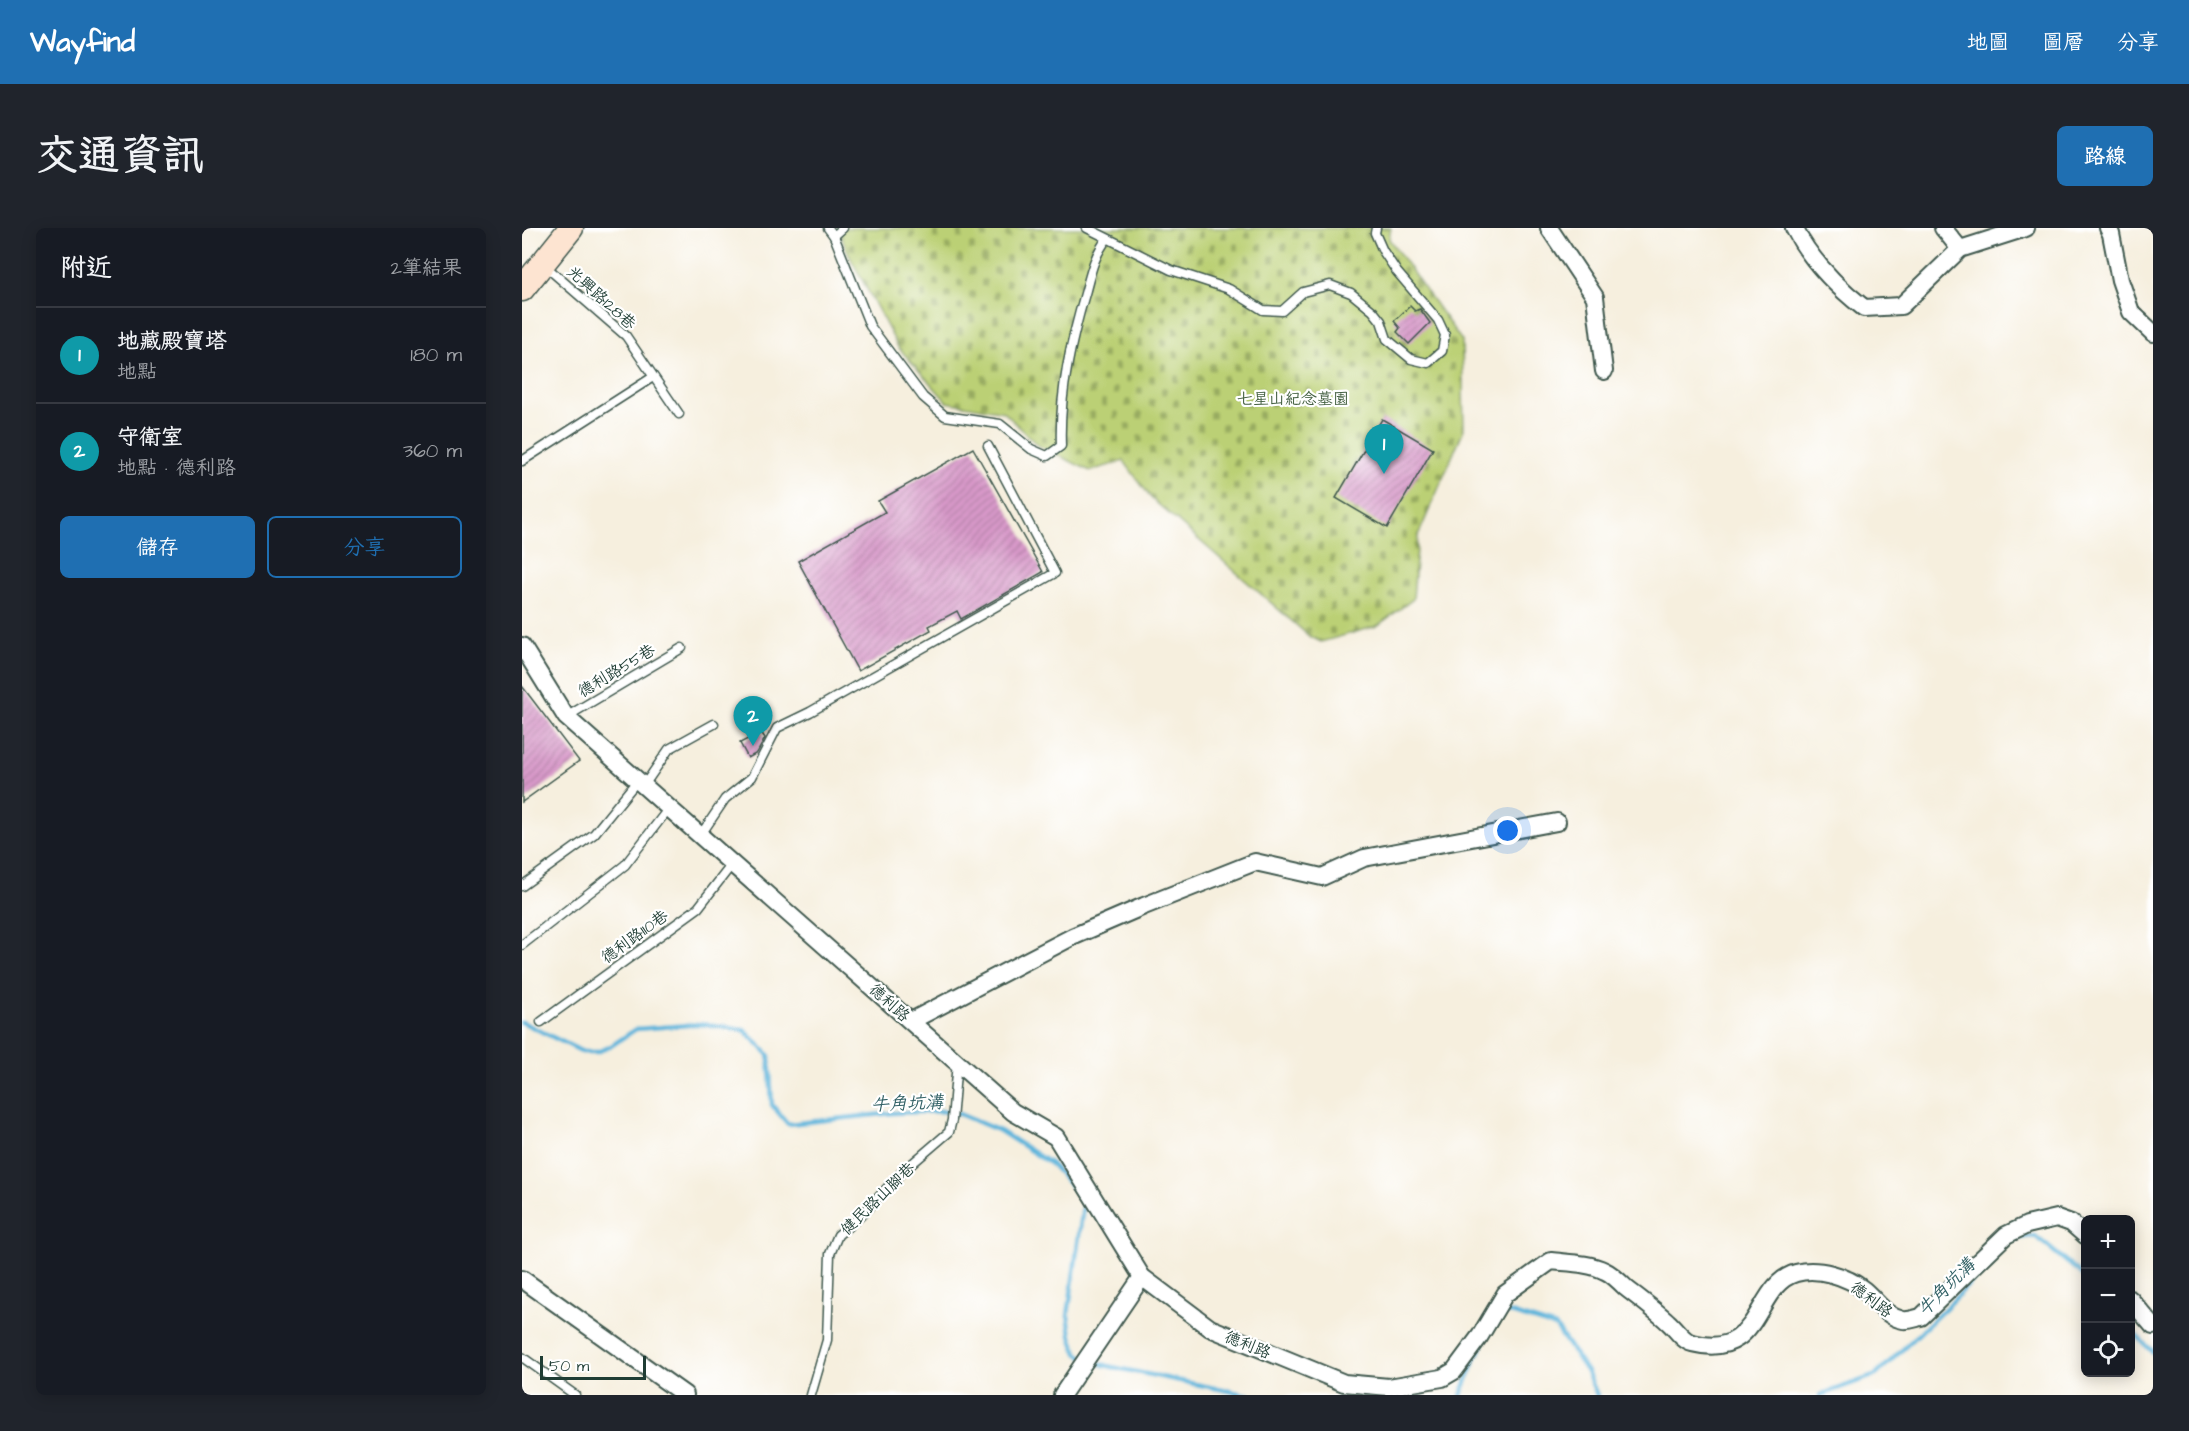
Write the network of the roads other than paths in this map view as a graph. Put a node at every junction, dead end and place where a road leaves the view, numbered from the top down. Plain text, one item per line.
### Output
1 (571, 228) edge
2 (828, 228) edge
3 (843, 228) edge
4 (1087, 228) edge
5 (1376, 228) edge
6 (1549, 228) edge
7 (1794, 228) edge
8 (1943, 228) edge
9 (2026, 228) edge
10 (2108, 228) edge
11 (834, 236) junction
12 (1107, 239) junction
13 (1960, 249) junction
14 (543, 264) junction
15 (522, 289) edge
16 (2153, 333) edge
17 (1604, 371) dead end
18 (653, 377) junction
19 (679, 414) dead end
20 (988, 447) dead end
21 (522, 460) edge
22 (522, 646) edge
23 (682, 648) dead end
24 (566, 717) junction
25 (714, 724) dead end
26 (640, 784) junction
27 (669, 808) junction
28 (1557, 822) dead end
29 (700, 836) junction
30 (733, 862) junction
31 (522, 886) edge
32 (522, 945) edge
33 (911, 1021) junction
34 (541, 1022) dead end
35 (957, 1062) junction
36 (2081, 1232) edge
37 (1142, 1277) junction
38 (522, 1279) edge
39 (2135, 1305) edge
40 (2153, 1326) edge
41 (522, 1358) edge
42 (575, 1395) edge
43 (685, 1395) edge
44 (811, 1395) edge
45 (1062, 1395) edge

1 - 14 main road
2 - 11 lane
3 - 11 lane
4 - 12 lane
5 - 12 lane
6 - 17 street
7 - 13 street
8 - 13 street
9 - 13 street
10 - 16 street
11 - 12 lane
14 - 15 main road
14 - 18 lane, 光興路128巷
18 - 19 lane, 光興路128巷
18 - 21 lane
20 - 29 lane
22 - 24 street, 德利路
23 - 24 lane, 德利路55巷
24 - 26 street, 德利路
25 - 26 lane
26 - 27 street, 德利路
26 - 31 lane
27 - 29 street, 德利路
27 - 32 lane
28 - 33 street
29 - 30 street, 德利路
30 - 33 street, 德利路
30 - 34 lane, 德利路110巷
33 - 35 street, 德利路
35 - 37 street, 德利路
35 - 44 lane, 健民路山腳巷
36 - 37 street, 德利路
37 - 45 street
38 - 43 street
39 - 40 street
41 - 42 lane

